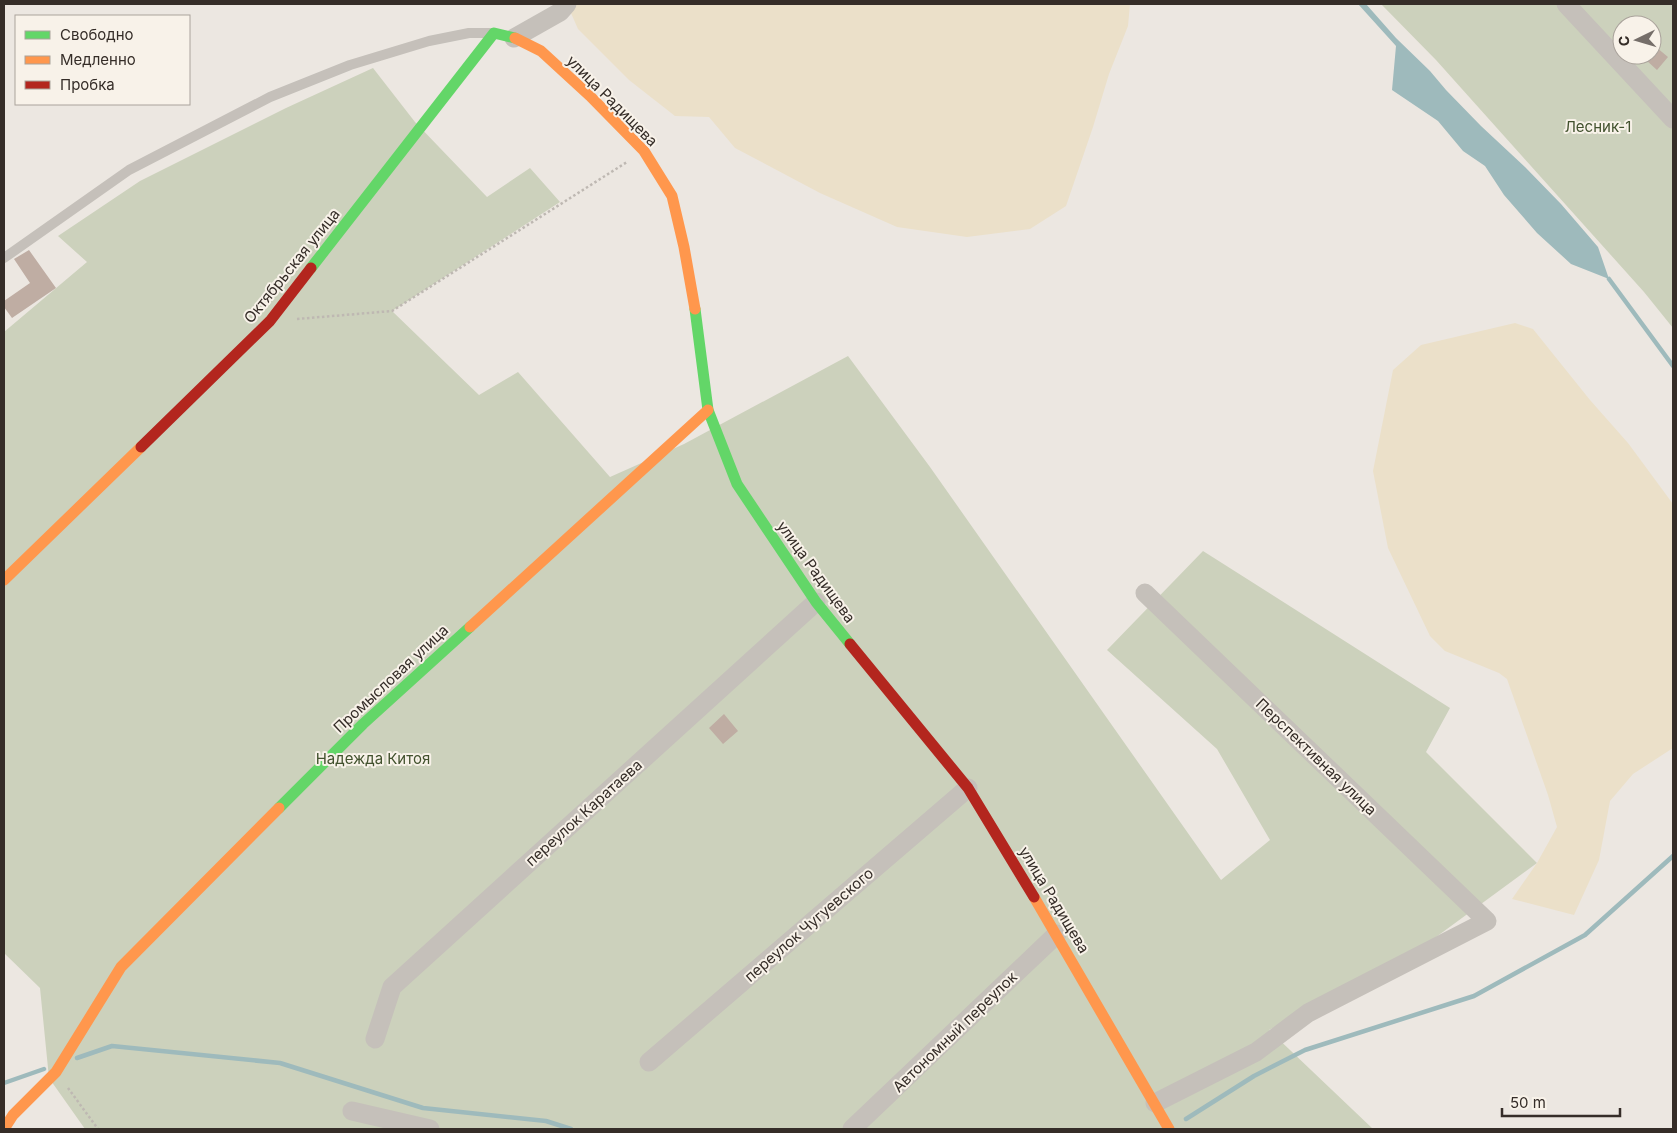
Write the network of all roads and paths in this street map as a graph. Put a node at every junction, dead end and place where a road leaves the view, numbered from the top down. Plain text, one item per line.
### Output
1 (567, 4) edge
2 (1566, 4) edge
3 (494, 32) junction
4 (514, 38) junction
5 (1673, 119) edge
6 (644, 151) junction
7 (4, 258) edge
8 (270, 321) junction
9 (708, 410) junction
10 (4, 580) edge
11 (1145, 593) dead end
12 (816, 602) junction
13 (968, 788) junction
14 (1057, 934) junction
15 (375, 1039) dead end
16 (649, 1062) dead end
17 (56, 1072) junction
18 (1155, 1103) junction
19 (352, 1111) dead end
20 (4, 1129) edge
21 (98, 1129) edge
22 (430, 1129) edge
23 (852, 1129) edge
24 (1169, 1129) edge

1 - 4 street
2 - 5 street
3 - 4 street, улица Радищева
3 - 7 lane
3 - 8 street, Октябрьская улица
4 - 6 street, улица Радищева
6 - 8 path
6 - 9 street, улица Радищева
8 - 10 street, Октябрьская улица
9 - 12 street, улица Радищева
9 - 17 street, Промысловая улица
11 - 18 street, Перспективная улица
12 - 13 street, улица Радищева
12 - 15 street, переулок Каратаева
13 - 14 street, улица Радищева
13 - 16 street, переулок Чугуевского
14 - 18 street, улица Радищева
14 - 23 street, Автономный переулок
17 - 20 street, Промысловая улица
17 - 21 path
18 - 24 street, улица Радищева
19 - 22 street

